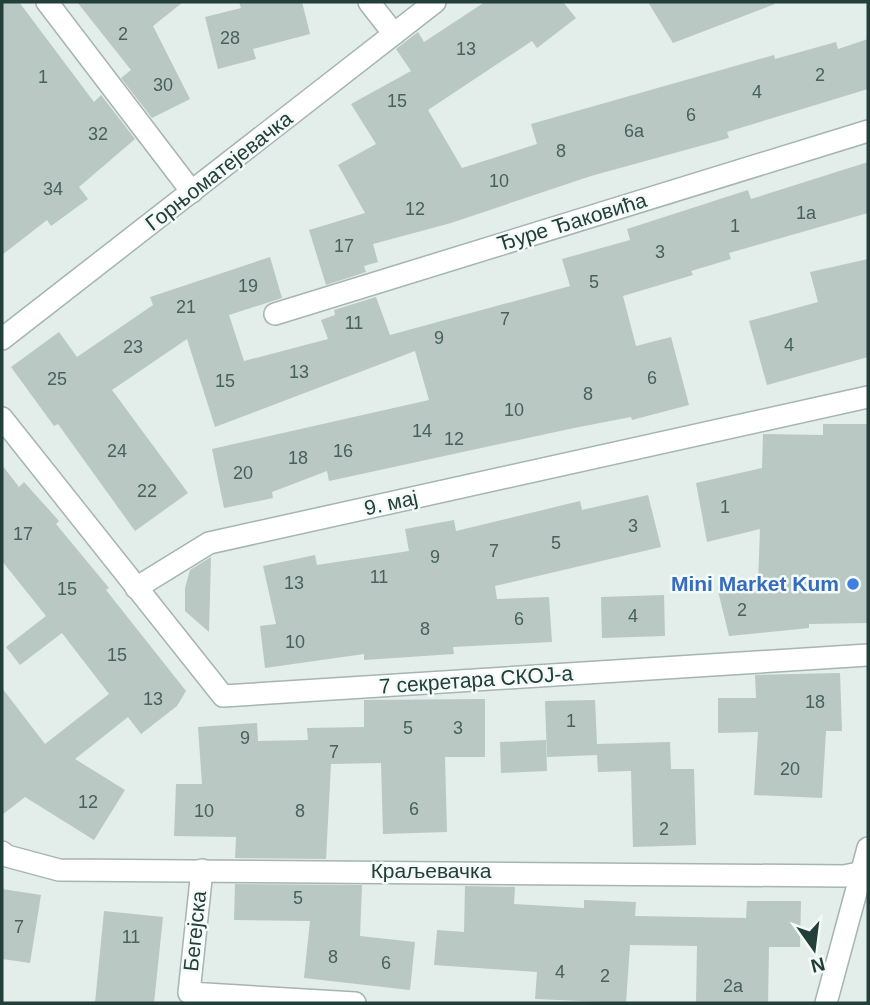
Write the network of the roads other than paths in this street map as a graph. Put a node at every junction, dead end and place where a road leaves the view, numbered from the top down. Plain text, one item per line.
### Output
1 (47, 2) edge
2 (369, 2) edge
3 (435, 2) edge
4 (394, 34) junction
5 (868, 131) edge
6 (192, 192) junction
7 (275, 314) dead end
8 (2, 339) edge
9 (868, 397) edge
10 (2, 418) edge
11 (136, 588) junction
12 (868, 654) edge
13 (868, 848) edge
14 (2, 852) edge
15 (202, 870) junction
16 (866, 871) edge
17 (355, 1003) edge
18 (826, 1003) edge

1 - 6 street
2 - 4 street
3 - 4 street, Горњоматејевачка
4 - 6 street, Горњоматејевачка
5 - 7 street, Ђуре Ђаковића
6 - 8 street, Горњоматејевачка
9 - 11 street, 9. мај
10 - 11 street
11 - 12 street, 7 секретара СКОЈ-а
13 - 16 street
14 - 15 street, Краљевачка
15 - 16 street, Краљевачка
15 - 17 street, Бегејска
16 - 18 street

